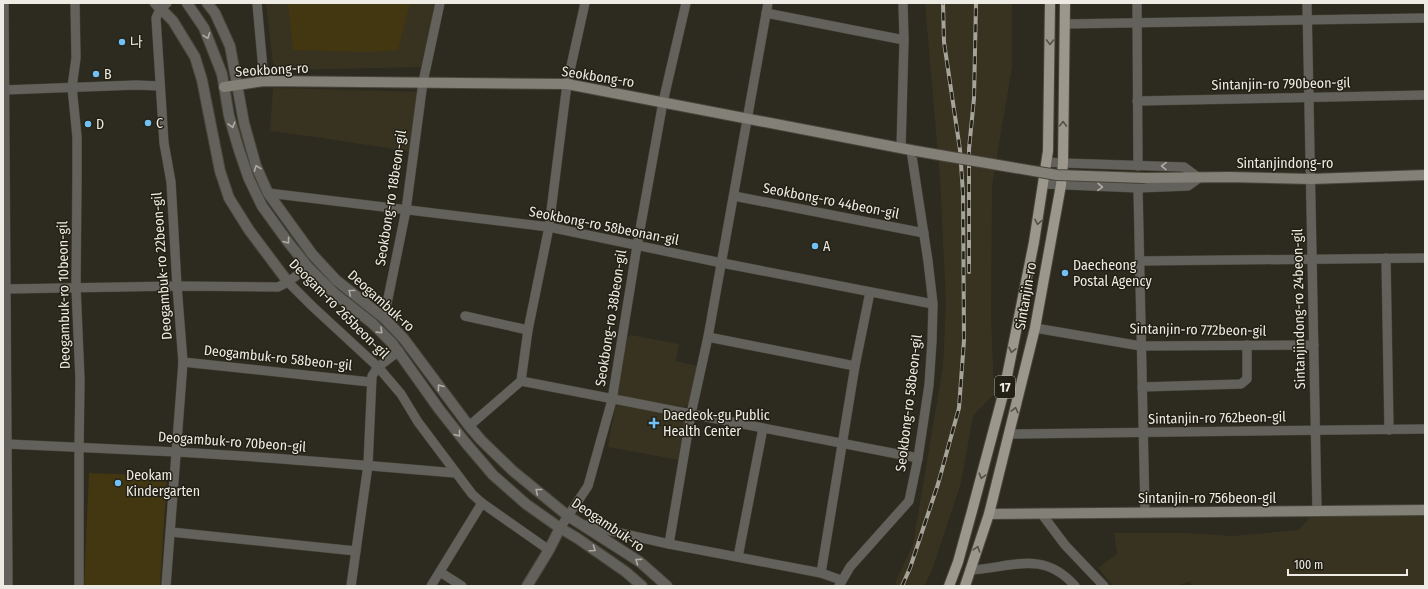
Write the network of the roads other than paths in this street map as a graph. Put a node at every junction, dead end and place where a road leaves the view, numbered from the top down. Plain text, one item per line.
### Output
1 (4, 3) edge
2 (76, 3) edge
3 (187, 3) edge
4 (207, 3) edge
5 (257, 3) edge
6 (440, 3) edge
7 (585, 3) edge
8 (686, 3) edge
9 (768, 3) edge
10 (903, 3) edge
11 (1050, 3) edge
12 (1065, 3) edge
13 (1137, 3) edge
14 (1307, 3) edge
15 (161, 5) edge
16 (766, 13) junction
17 (1425, 18) edge
18 (1307, 20) junction
19 (1137, 23) junction
20 (1065, 24) junction
21 (904, 40) junction
22 (264, 81) junction
23 (423, 82) junction
24 (238, 84) junction
25 (567, 84) junction
26 (160, 86) junction
27 (72, 87) junction
28 (224, 87) junction
29 (4, 90) junction
30 (1425, 95) edge
31 (1310, 98) junction
32 (1137, 101) junction
33 (663, 102) junction
34 (747, 118) junction
35 (909, 150) junction
36 (1047, 162) junction
37 (1062, 164) junction
38 (1138, 166) junction
39 (1425, 175) edge
40 (1145, 178) joint
41 (1199, 178) junction
42 (1311, 179) junction
43 (1044, 184) junction
44 (1061, 185) junction
45 (1138, 188) junction
46 (268, 193) junction
47 (734, 196) junction
48 (406, 210) junction
49 (549, 227) junction
50 (924, 233) junction
51 (637, 246) junction
52 (1032, 254) junction
53 (1386, 258) junction
54 (1425, 258) edge
55 (1312, 259) junction
56 (1139, 261) junction
57 (722, 263) junction
58 (308, 267) junction
59 (288, 282) junction
60 (1043, 283) junction
61 (177, 286) junction
62 (76, 287) junction
63 (6, 289) junction
64 (870, 292) junction
65 (933, 304) junction
66 (465, 316) dead end
67 (384, 318) junction
68 (1035, 328) junction
69 (528, 330) junction
70 (708, 337) junction
71 (1314, 345) junction
72 (1141, 346) junction
73 (1247, 346) junction
74 (399, 351) junction
75 (183, 362) junction
76 (855, 366) junction
77 (378, 367) junction
78 (520, 381) junction
79 (370, 382) junction
80 (1142, 387) junction
81 (612, 400) junction
82 (691, 414) junction
83 (469, 426) junction
84 (762, 428) junction
85 (1425, 429) edge
86 (1315, 430) junction
87 (1389, 430) junction
88 (1143, 432) junction
89 (1010, 434) junction
90 (843, 443) junction
91 (7, 444) junction
92 (78, 448) junction
93 (176, 452) junction
94 (918, 458) junction
95 (368, 465) junction
96 (455, 473) junction
97 (482, 503) junction
98 (1425, 510) edge
99 (1317, 511) junction
100 (1145, 512) junction
101 (1041, 513) junction
102 (989, 514) junction
103 (568, 516) junction
104 (584, 525) junction
105 (560, 528) junction
106 (171, 532) junction
107 (669, 544) junction
108 (549, 550) junction
109 (356, 551) junction
110 (738, 556) junction
111 (970, 570) junction
112 (440, 572) junction
113 (820, 573) junction
114 (840, 583) edge
115 (8, 586) edge
116 (79, 586) edge
117 (166, 586) edge
118 (351, 586) edge
119 (432, 586) edge
120 (462, 586) edge
121 (527, 586) edge
122 (642, 586) edge
123 (667, 586) edge
124 (949, 586) edge
125 (965, 586) edge
126 (1075, 586) edge
127 (1104, 586) edge

1 - 29 street
2 - 27 street, Deogambuk-ro 10beon-gil
3 -> 28 street, Deogambuk-ro
4 - 24 street, Deogambuk-ro
5 - 22 street
6 - 23 street, Seokbong-ro 18beon-gil
7 - 25 street
8 - 33 street, Seokbong-ro 38beon-gil
9 - 16 street
10 - 21 street, Seokbong-ro 58beon-gil
11 -> 36 main road, Sintanjin-ro / 17
12 - 20 main road, Sintanjin-ro / 17
13 - 19 street
14 - 18 street, Sintanjindong-ro 24beon-gil
15 - 26 street, Deogambuk-ro 22beon-gil
15 - 59 street, Deogam-ro 265beon-gil
16 - 21 street
16 - 34 street
17 - 18 street
18 - 19 street
18 - 31 street, Sintanjindong-ro 24beon-gil
19 - 20 street
19 - 32 street
37 -> 20 main road, Sintanjin-ro / 17
21 - 35 street, Seokbong-ro 58beon-gil
22 - 23 main road, Seokbong-ro
22 - 24 main road, Seokbong-ro
23 - 25 main road, Seokbong-ro
23 - 48 street, Seokbong-ro 18beon-gil
24 - 28 main road, Seokbong-ro
46 -> 24 street, Deogambuk-ro
25 - 33 main road, Seokbong-ro
25 - 49 street
26 - 27 street
26 - 61 street, Deogambuk-ro 22beon-gil
27 - 29 street
27 - 62 street, Deogambuk-ro 10beon-gil
28 -> 58 street, Deogambuk-ro
29 - 63 street
30 - 31 street, Sintanjin-ro 790beon-gil
31 - 32 street, Sintanjin-ro 790beon-gil
31 - 42 street, Sintanjindong-ro 24beon-gil
32 - 38 street
33 - 34 main road, Seokbong-ro
33 - 51 street, Seokbong-ro 38beon-gil
34 - 35 main road, Seokbong-ro
34 - 47 street
35 - 40 main road, Seokbong-ro, bridge
35 - 50 street, Seokbong-ro 58beon-gil
36 - 37 street
36 - 43 main road, Sintanjin-ro / 17
37 - 38 street
37 - 44 main road, Sintanjin-ro / 17
41 -> 38 street
39 - 42 main road, Sintanjindong-ro
40 - 41 main road, Sintanjindong-ro
41 - 42 main road, Sintanjindong-ro
41 - 45 street
42 - 55 street, Sintanjindong-ro 24beon-gil
43 - 44 street
43 -> 52 main road, Sintanjin-ro / 17
44 -> 45 street
44 - 60 main road, Sintanjin-ro / 17
45 - 56 street
46 - 48 street, Seokbong-ro 58beonan-gil
67 -> 46 street, Deogambuk-ro
47 - 50 street, Seokbong-ro 44beon-gil
47 - 57 street
48 - 49 street, Seokbong-ro 58beonan-gil
48 - 67 street, Seokbong-ro 18beon-gil
49 - 51 street, Seokbong-ro 58beonan-gil
49 - 69 street
50 - 65 street, Seokbong-ro 58beon-gil
51 - 57 street, Seokbong-ro 58beonan-gil
51 - 81 street, Seokbong-ro 38beon-gil
52 - 60 main road
52 -> 124 main road, Sintanjin-ro / 17
53 - 54 street
53 - 55 street
53 - 87 street
55 - 56 street
55 - 71 street, Sintanjindong-ro 24beon-gil
56 - 72 street
57 - 64 street, Seokbong-ro 58beonan-gil
57 - 70 street
58 - 59 street
58 -> 74 street, Deogambuk-ro
59 - 61 street
59 - 77 street, Deogam-ro 265beon-gil
60 - 68 main road, Sintanjin-ro / 17
61 - 62 street
61 - 75 street, Deogambuk-ro 22beon-gil
62 - 63 street
62 - 92 street, Deogambuk-ro 10beon-gil
63 - 91 street
64 - 65 street, Seokbong-ro 58beonan-gil
64 - 76 street
65 - 94 street, Seokbong-ro 58beon-gil
66 - 69 street
83 -> 67 street, Deogambuk-ro
68 - 72 street, Sintanjin-ro 772beon-gil
89 -> 68 main road, Sintanjin-ro / 17
69 - 78 street
70 - 76 street
70 - 82 street
71 - 73 street, Sintanjin-ro 772beon-gil
71 - 86 street, Sintanjindong-ro 24beon-gil
72 - 73 street, Sintanjin-ro 772beon-gil
72 - 80 street
73 - 80 street
74 - 77 street
74 -> 105 street, Deogambuk-ro
75 - 79 street, Deogambuk-ro 58beon-gil
75 - 93 street, Deogambuk-ro 22beon-gil
76 - 90 street
77 - 79 street
77 - 96 street, Deogam-ro 265beon-gil
78 - 81 street
78 - 83 street
79 - 95 street
80 - 88 street
81 - 82 street
81 - 103 street, Seokbong-ro 38beon-gil
82 - 84 street
82 - 107 street
103 -> 83 street, Deogambuk-ro
84 - 90 street
84 - 110 street
85 - 87 street, Sintanjin-ro 762beon-gil
86 - 87 street, Sintanjin-ro 762beon-gil
86 - 88 street, Sintanjin-ro 762beon-gil
86 - 99 street, Sintanjindong-ro 24beon-gil
88 - 89 street, Sintanjin-ro 762beon-gil
88 - 100 street
89 - 102 main road, Sintanjin-ro / 17
90 - 94 street
90 - 113 street
91 - 92 street, Deogambuk-ro 70beon-gil
91 - 115 street
92 - 93 street, Deogambuk-ro 70beon-gil
92 - 116 street, Deogambuk-ro 10beon-gil
93 - 95 street, Deogambuk-ro 70beon-gil
93 - 106 street, Deogambuk-ro 22beon-gil
94 - 114 street, Seokbong-ro 58beon-gil
95 - 96 street, Deogambuk-ro 70beon-gil
95 - 109 street
96 - 97 street, Deogam-ro 265beon-gil
97 - 108 street, Deogam-ro 265beon-gil
97 - 112 street
98 - 99 main road, Sintanjin-ro 756beon-gil
99 - 100 main road, Sintanjin-ro 756beon-gil
100 - 101 main road, Sintanjin-ro 756beon-gil
101 - 102 main road, Sintanjin-ro 756beon-gil
101 - 127 street
111 -> 102 main road, Sintanjin-ro / 17
103 - 104 street, Deogambuk-ro
103 - 105 street, Seokbong-ro 38beon-gil
104 - 107 street
123 -> 104 street, Deogambuk-ro
105 - 108 street
105 -> 122 street, Deogambuk-ro
106 - 109 street
106 - 117 street, Deogambuk-ro 22beon-gil
107 - 110 street
108 - 121 street
109 - 118 street
110 - 113 street
111 - 125 main road, Sintanjin-ro / 17
111 - 126 street
112 - 119 street
112 - 120 street
113 - 114 street

